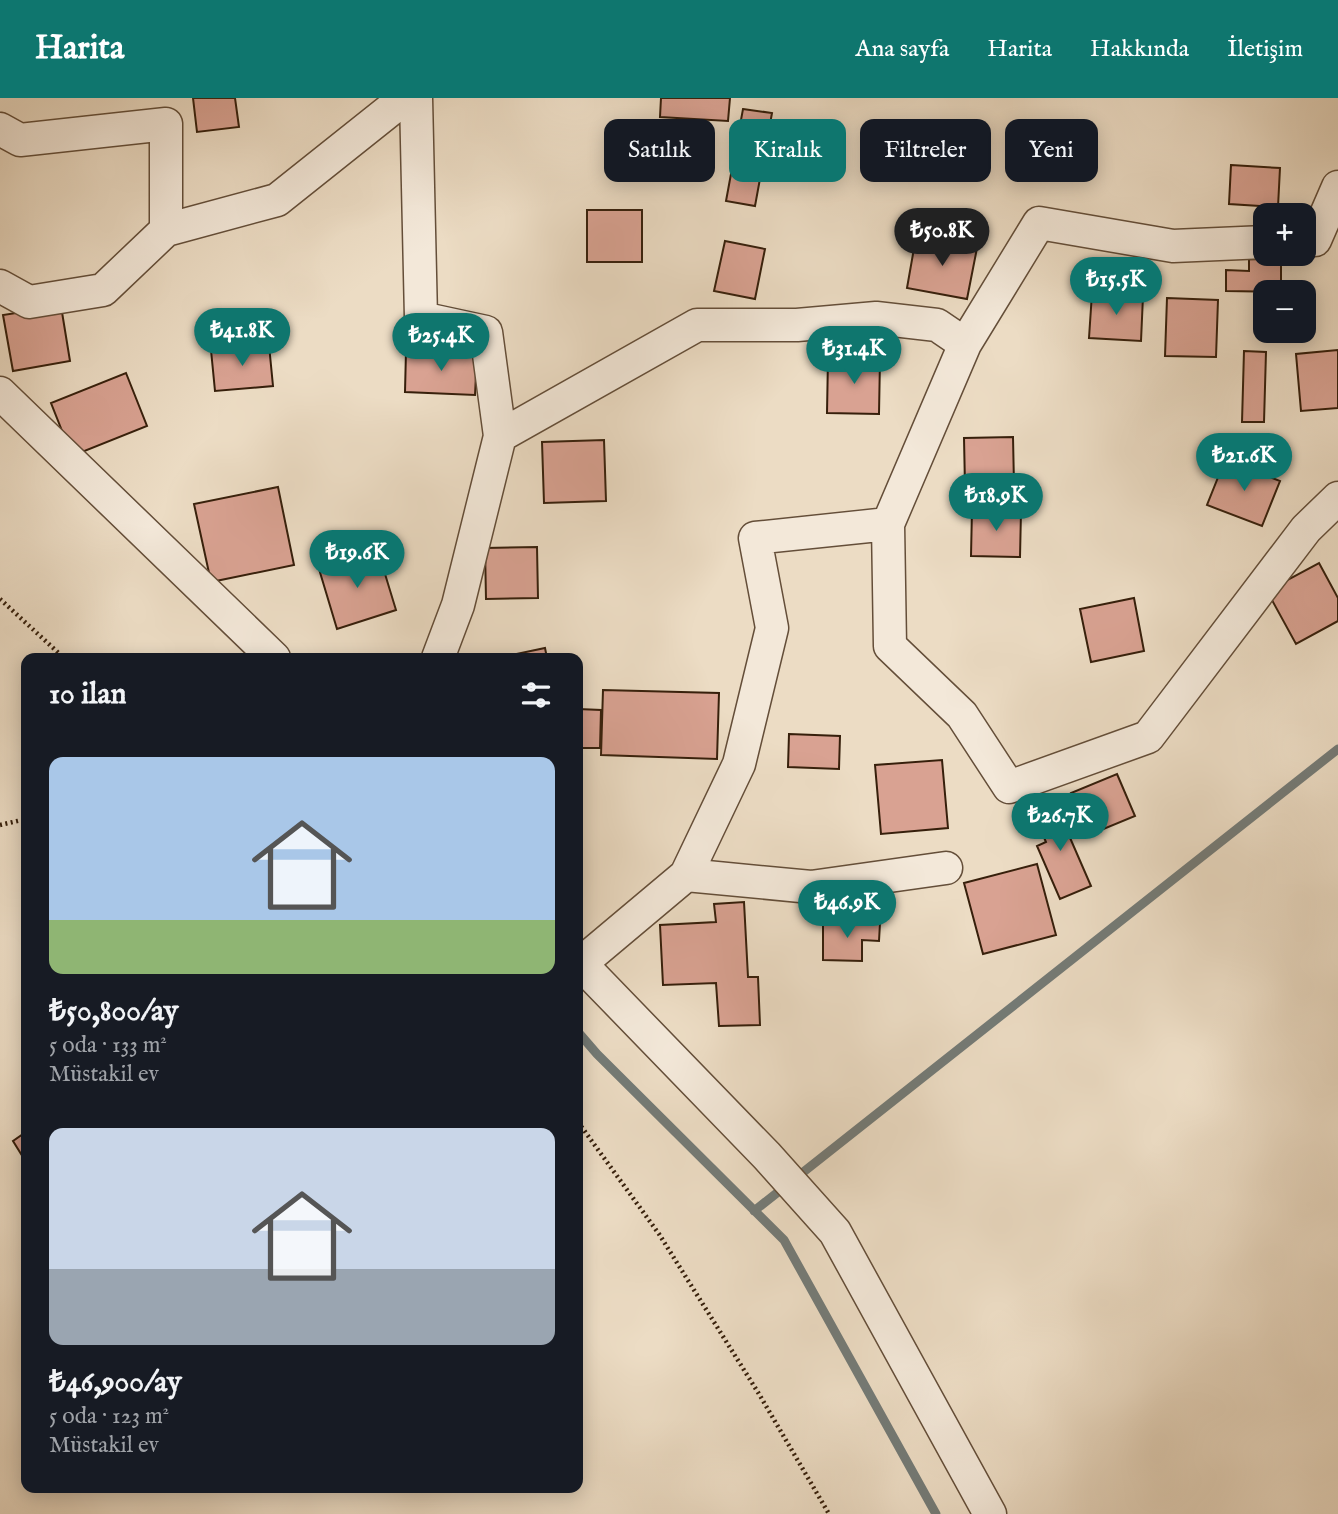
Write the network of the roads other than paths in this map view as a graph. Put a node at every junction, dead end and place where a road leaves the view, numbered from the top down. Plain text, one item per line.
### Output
1 (405, 98) edge
2 (416, 98) edge
3 (0, 129) edge
4 (1338, 187) edge
5 (166, 230) junction
6 (1316, 238) edge
7 (1253, 243) edge
8 (0, 286) edge
9 (965, 344) junction
10 (0, 393) edge
11 (500, 436) junction
12 (1338, 498) edge
13 (888, 524) junction
14 (269, 653) edge
15 (440, 653) edge
16 (946, 868) dead end
17 (686, 875) junction
18 (583, 960) edge
19 (583, 967) edge
20 (990, 1514) edge

1 - 5 street
2 - 11 street
3 - 5 street
4 - 6 street
5 - 8 street
7 - 9 street
9 - 11 street
9 - 13 street
10 - 14 street
11 - 15 street
12 - 13 street
13 - 17 street
16 - 17 street
17 - 18 street
19 - 20 street

